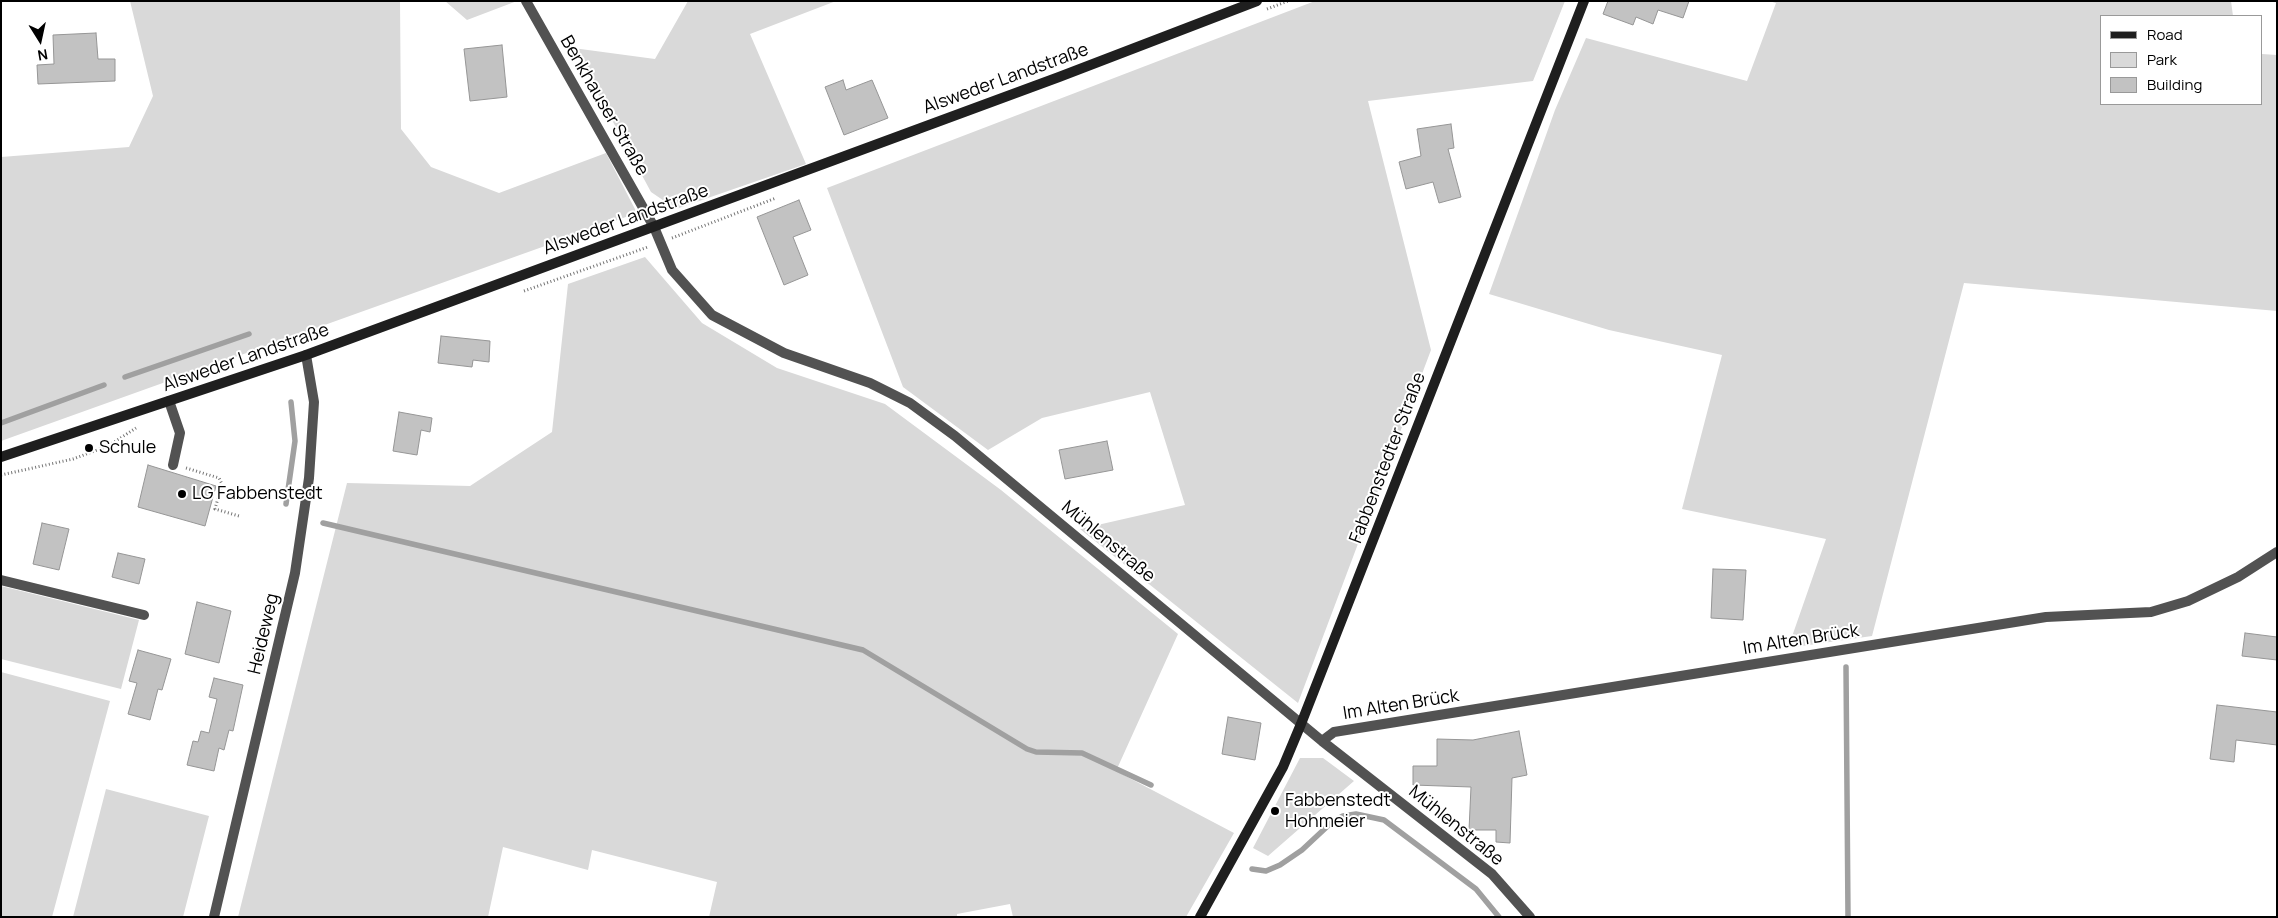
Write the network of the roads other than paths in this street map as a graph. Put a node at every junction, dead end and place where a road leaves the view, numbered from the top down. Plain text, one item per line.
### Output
1 (526, 1) edge
2 (1257, 1) edge
3 (1584, 1) edge
4 (654, 227) junction
5 (306, 355) junction
6 (169, 401) junction
7 (1, 457) edge
8 (173, 465) road end
9 (2277, 552) edge
10 (1, 580) edge
11 (144, 615) dead end
12 (1301, 724) junction
13 (1322, 741) junction
14 (214, 917) edge
15 (1200, 917) edge
16 (1530, 917) edge

1 - 4 street, Benkhauser Straße
2 - 4 street, Alsweder Landstraße
3 - 12 street, Fabbenstedter Straße
4 - 5 street, Alsweder Landstraße
4 - 12 street, Mühlenstraße
5 - 6 street, Alsweder Landstraße
5 - 14 street, Heideweg
6 - 7 street, Alsweder Landstraße
6 - 8 street
9 - 13 street, Im Alten Brück
10 - 11 street
12 - 13 street, Mühlenstraße
12 - 15 street, Fabbenstedter Straße
13 - 16 street, Mühlenstraße

